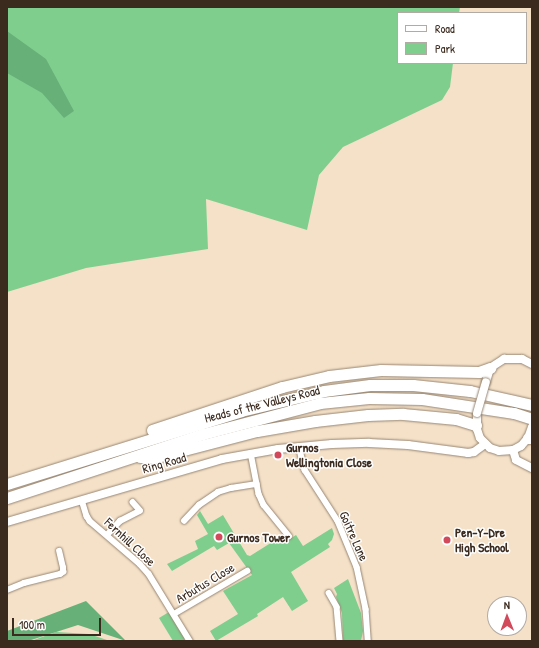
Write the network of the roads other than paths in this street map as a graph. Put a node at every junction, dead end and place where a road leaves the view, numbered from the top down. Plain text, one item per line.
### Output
1 (532, 364) edge
2 (490, 368) junction
3 (532, 405) edge
4 (532, 419) edge
5 (476, 425) junction
6 (532, 427) edge
7 (530, 438) edge
8 (485, 444) junction
9 (299, 446) junction
10 (513, 450) junction
11 (124, 452) junction
12 (251, 453) junction
13 (532, 468) edge
14 (7, 484) edge
15 (257, 484) junction
16 (7, 498) edge
17 (82, 500) junction
18 (133, 503) dead end
19 (184, 521) dead end
20 (7, 522) edge
21 (107, 535) junction
22 (289, 536) dead end
23 (60, 551) dead end
24 (247, 571) dead end
25 (7, 590) edge
26 (329, 593) dead end
27 (174, 614) junction
28 (190, 641) edge
29 (340, 641) edge
30 (368, 641) edge

1 - 2 street
2 - 5 street, bridge
2 - 11 highway
3 - 11 highway, Heads of the Valleys Road
4 - 11 highway, Heads of the Valleys Road
5 - 8 street
5 - 11 highway
6 - 7 street
7 - 10 street
8 - 9 street, Ring Road
8 - 10 street
9 - 12 street, Ring Road
9 - 30 street, Goitre Lane
10 - 13 street
11 - 14 highway, Heads of the Valleys Road
11 - 16 highway, Heads of the Valleys Road
12 - 15 street
12 - 17 street, Ring Road
15 - 19 street
15 - 22 street
17 - 20 street, Ring Road
17 - 21 street, Fernhill Close
18 - 21 street
21 - 27 street, Fernhill Close
23 - 25 street
24 - 27 street, Arbutus Close
26 - 29 street
27 - 28 street, Fernhill Close

